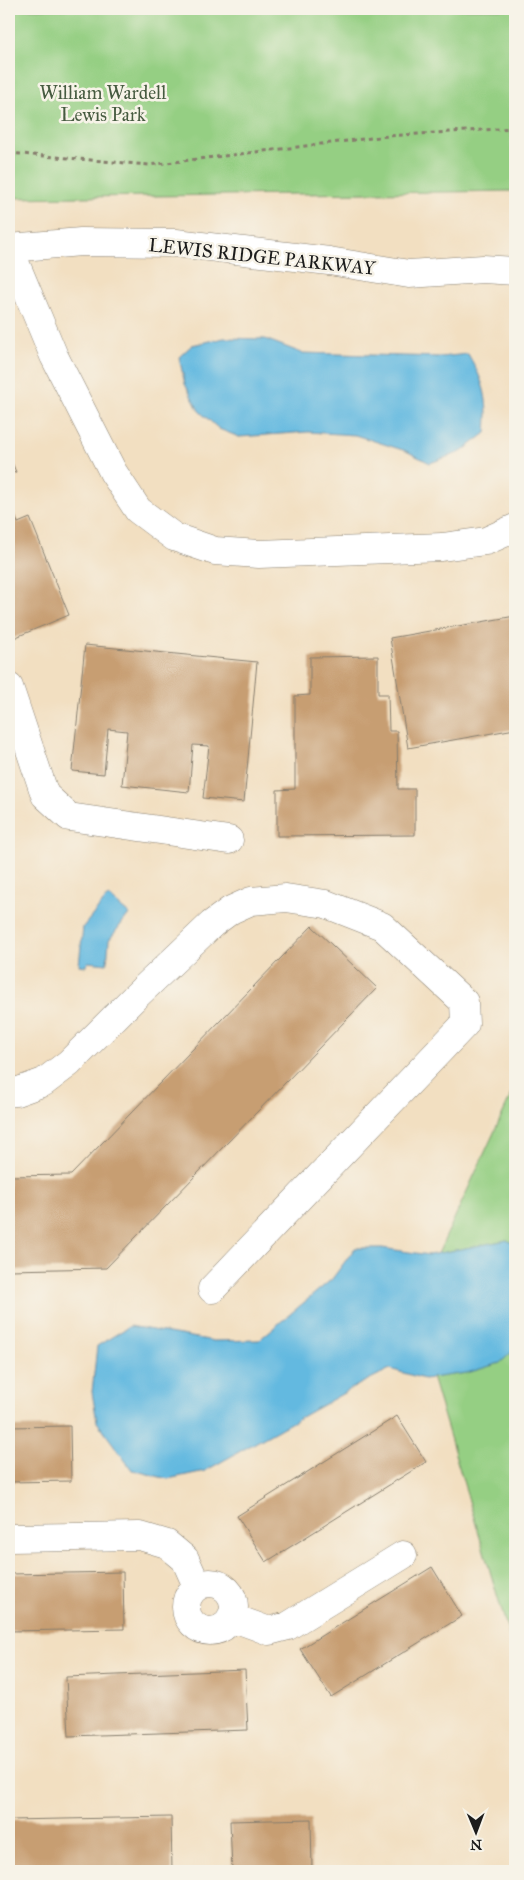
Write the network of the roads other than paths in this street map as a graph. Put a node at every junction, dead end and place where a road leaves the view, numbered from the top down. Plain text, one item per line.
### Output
1 (9, 248) edge
2 (515, 271) edge
3 (515, 528) edge
4 (9, 687) edge
5 (229, 840) dead end
6 (9, 1093) edge
7 (212, 1289) dead end
8 (9, 1538) edge
9 (403, 1554) dead end
10 (197, 1586) junction
11 (231, 1618) junction

1 - 2 street, LEWIS RIDGE PARKWAY
1 - 3 street
4 - 5 street
6 - 7 street
8 - 10 street
9 - 11 street
10 - 11 street
10 - 11 street

